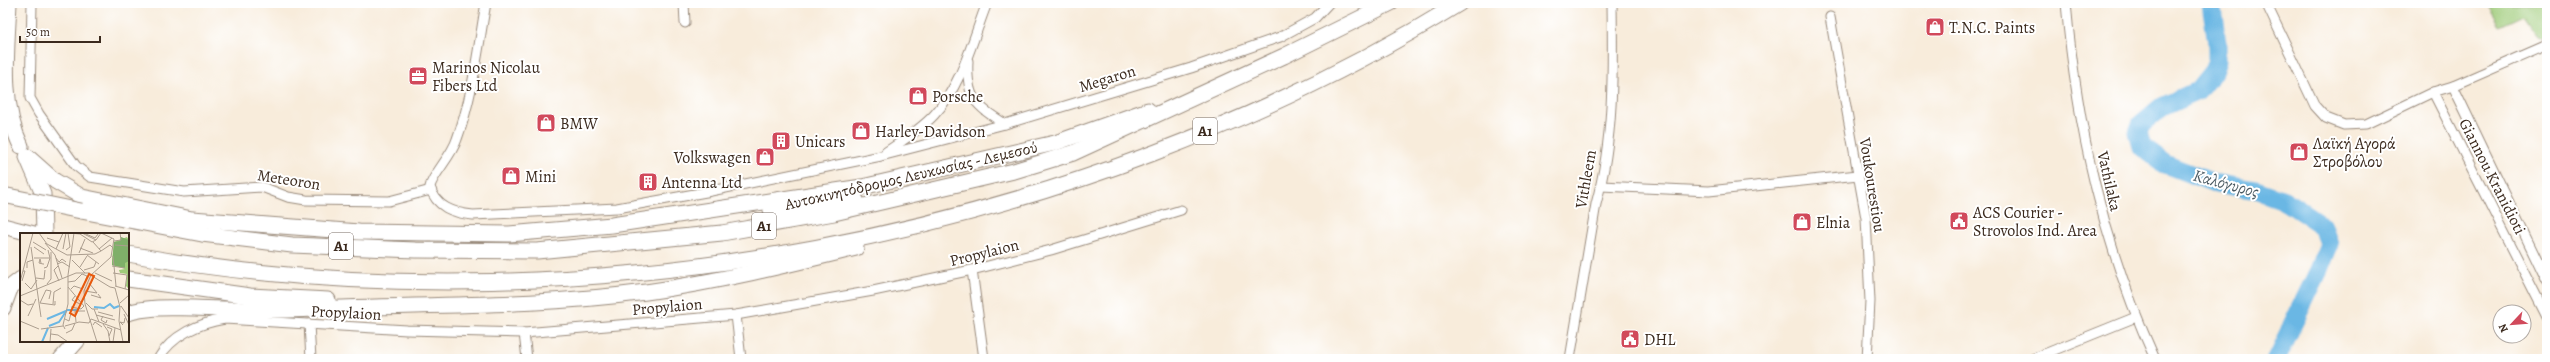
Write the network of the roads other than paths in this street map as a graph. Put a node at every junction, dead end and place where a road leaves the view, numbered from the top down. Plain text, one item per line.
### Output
1 (9, 3) edge
2 (32, 3) edge
3 (486, 3) edge
4 (684, 3) edge
5 (987, 3) edge
6 (1329, 3) edge
7 (1391, 3) edge
8 (1460, 3) edge
9 (1612, 3) edge
10 (2066, 3) edge
11 (2266, 3) edge
12 (1830, 16) dead end
13 (685, 23) dead end
14 (2547, 45) edge
15 (968, 53) junction
16 (1242, 76) junction
17 (2453, 86) junction
18 (2433, 92) junction
19 (1005, 124) junction
20 (3, 130) edge
21 (24, 152) junction
22 (881, 156) junction
23 (1858, 175) junction
24 (1601, 186) junction
25 (431, 190) junction
26 (923, 192) junction
27 (3, 195) edge
28 (1180, 210) dead end
29 (971, 213) junction
30 (658, 219) junction
31 (3, 226) edge
32 (30, 233) edge
33 (44, 233) edge
34 (129, 254) edge
35 (972, 270) junction
36 (129, 279) edge
37 (2547, 281) edge
38 (11, 287) edge
39 (411, 304) junction
40 (3, 308) edge
41 (2546, 310) edge
42 (129, 313) edge
43 (736, 315) junction
44 (2136, 317) junction
45 (308, 324) junction
46 (524, 333) junction
47 (76, 342) edge
48 (61, 359) edge
49 (158, 359) edge
50 (311, 359) edge
51 (527, 359) edge
52 (741, 359) edge
53 (984, 359) edge
54 (1570, 359) edge
55 (1867, 359) edge
56 (2032, 359) edge
57 (2155, 359) edge

1 - 21 main road
2 - 25 street, Meteoron
3 - 25 street
4 - 13 street
5 - 15 street
6 - 19 street, Megaron
7 - 16 main road, Αυτοκινητόδρομος Λευκωσίας - Λεμεσού / A1
8 - 29 main road, A1
9 - 24 street, Vithleem
10 - 44 street, Vathilaka
11 - 18 street
12 - 23 street, Voukourestiou
14 - 17 street
15 - 19 street
15 - 22 street
16 - 26 main road, Αυτοκινητόδρομος Λευκωσίας - Λεμεσού / A1
16 - 30 main road
17 - 18 street
17 - 37 street, Giannou Kranidioti
18 - 41 street, Giannou Kranidioti
19 - 22 street, Megaron
20 - 21 main road
21 - 30 main road
21 - 33 main road
22 - 25 street, Megaron
23 - 24 street
23 - 55 street, Voukourestiou
24 - 54 street, Vithleem
26 - 27 main road, Αυτοκινητόδρομος Λευκωσίας - Λεμεσού / A1, bridge
26 - 30 main road
28 - 35 street, Propylaion
29 - 34 main road, A1
29 - 39 main road
31 - 32 main road
35 - 43 street, Propylaion
35 - 53 street
36 - 39 main road
38 - 40 main road
39 - 42 main road
43 - 46 street, Propylaion
43 - 52 street
44 - 56 street
44 - 57 street, Vathilaka
45 - 46 street, Propylaion
45 - 49 street, Propylaion
45 - 50 street
46 - 51 street
47 - 48 main road

